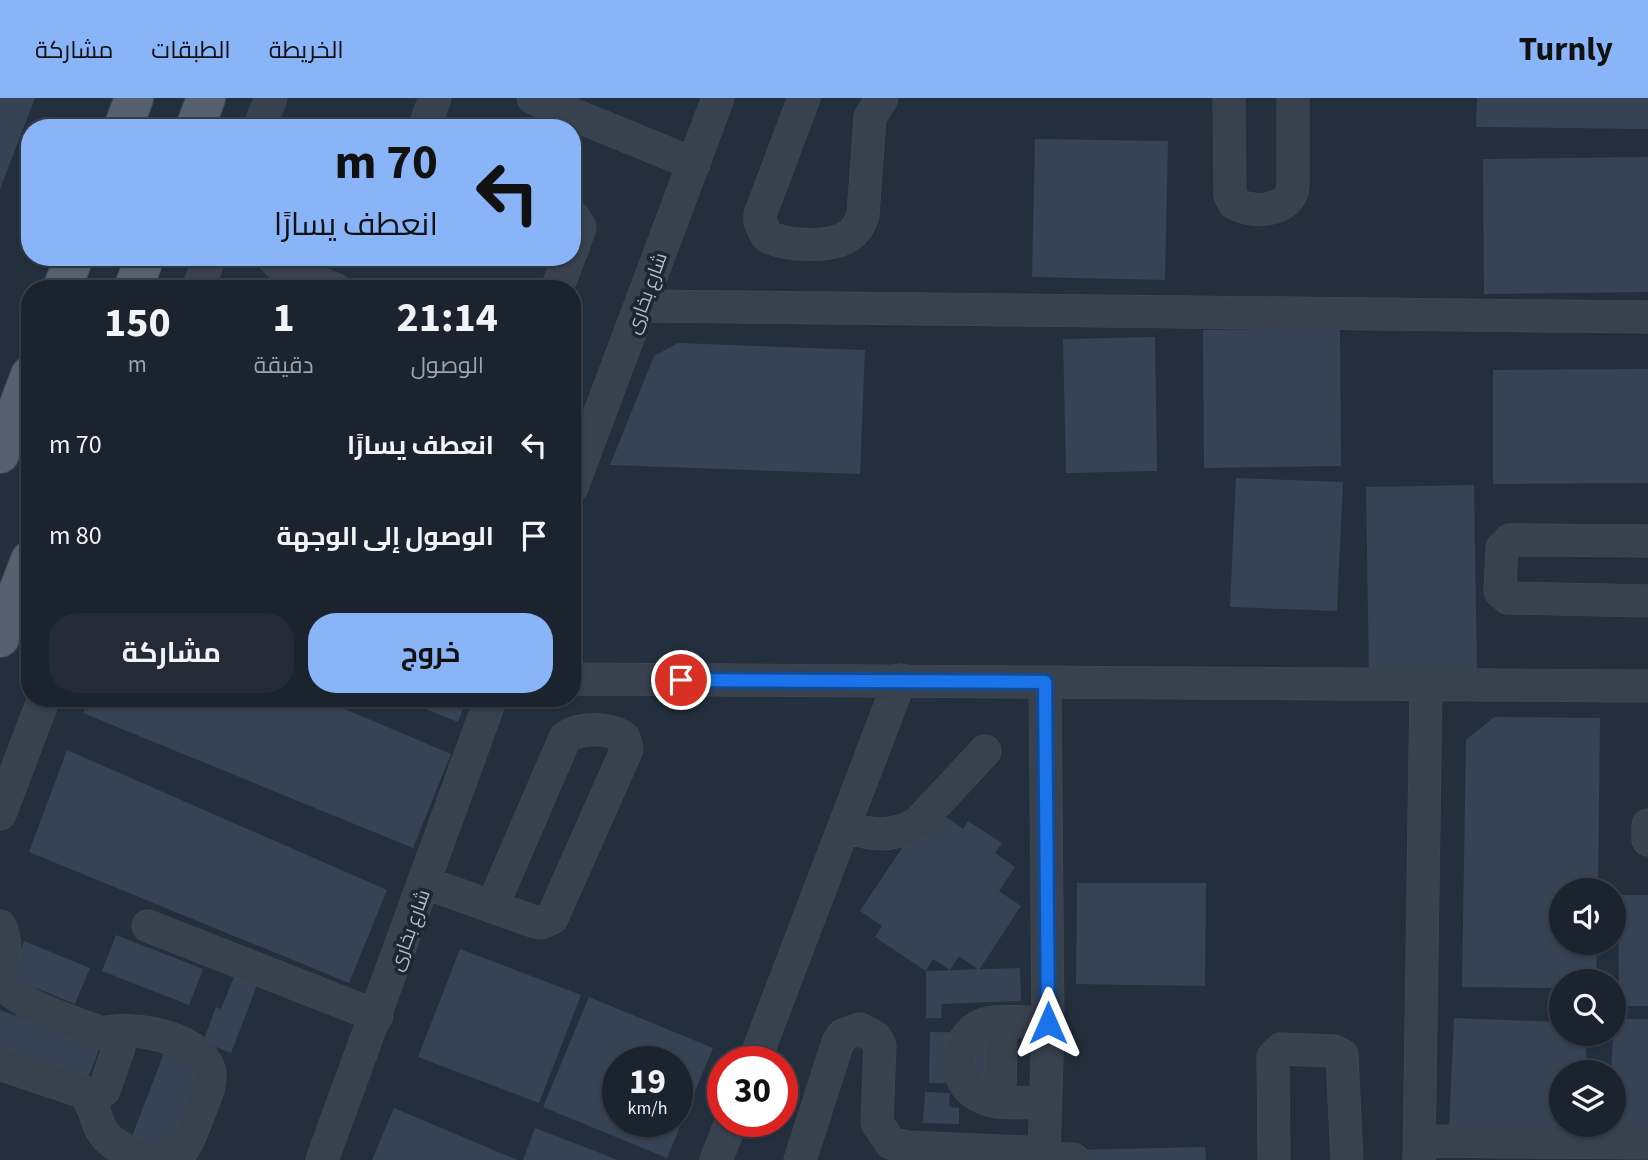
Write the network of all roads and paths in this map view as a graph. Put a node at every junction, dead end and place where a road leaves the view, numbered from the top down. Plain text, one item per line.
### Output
1 (134, 98) edge
2 (206, 98) edge
3 (271, 98) edge
4 (435, 98) edge
5 (533, 98) edge
6 (804, 98) edge
7 (882, 98) edge
8 (1229, 98) edge
9 (1293, 98) edge
10 (709, 101) edge
11 (126, 119) edge
12 (198, 119) edge
13 (263, 119) edge
14 (427, 119) edge
15 (694, 164) junction
16 (280, 266) edge
17 (311, 280) edge
18 (642, 306) junction
19 (1648, 317) edge
20 (21, 399) edge
21 (0, 454) edge
22 (581, 464) edge
23 (1648, 541) edge
24 (21, 583) edge
25 (1648, 601) edge
26 (0, 638) edge
27 (581, 679) edge
28 (900, 680) junction
29 (1045, 682) junction
30 (1426, 684) junction
31 (1648, 686) edge
32 (41, 707) edge
33 (488, 707) edge
34 (985, 751) dead end
35 (0, 814) edge
36 (845, 825) junction
37 (1648, 825) edge
38 (1648, 840) edge
39 (426, 883) junction
40 (492, 907) junction
41 (148, 926) dead end
42 (2, 938) edge
43 (377, 1016) junction
44 (1001, 1022) junction
45 (1048, 1023) junction
46 (104, 1033) junction
47 (760, 1046) edge
48 (0, 1064) edge
49 (85, 1095) junction
50 (1000, 1101) junction
51 (1045, 1102) junction
52 (725, 1137) edge
53 (1648, 1143) edge
54 (1420, 1151) edge
55 (906, 1153) edge
56 (979, 1155) edge
57 (1051, 1158) edge
58 (152, 1160) edge
59 (170, 1160) edge
60 (322, 1160) edge
61 (716, 1160) edge
62 (800, 1160) edge
63 (1274, 1160) edge
64 (1347, 1160) edge

1 - 11 main road
2 - 12 main road
3 - 13 street
4 - 14 street
5 - 15 street
6 - 7 street
8 - 9 street
10 - 15 street, شارع بخارى
15 - 18 street, شارع بخارى
16 - 17 street
18 - 19 street
18 - 22 street, شارع بخارى
20 - 21 main road
23 - 25 street
24 - 26 main road
27 - 28 street
28 - 29 street
28 - 36 street
29 - 30 street
29 - 45 street
30 - 31 street
30 - 54 street
32 - 35 street
33 - 39 street, شارع بخارى
34 - 36 street
36 - 47 street
37 - 38 street
39 - 40 street
39 - 43 street, شارع بخارى
40 - 40 street
41 - 43 street
42 - 46 street
43 - 60 street, شارع بخارى
44 - 45 street
44 - 50 street
44 - 50 street
45 - 51 street
46 - 49 street
46 - 59 street
48 - 49 street
49 - 58 street
50 - 51 street
51 - 57 street
52 - 61 street
53 - 54 street
55 - 56 street
55 - 62 street
56 - 57 street
63 - 64 street

